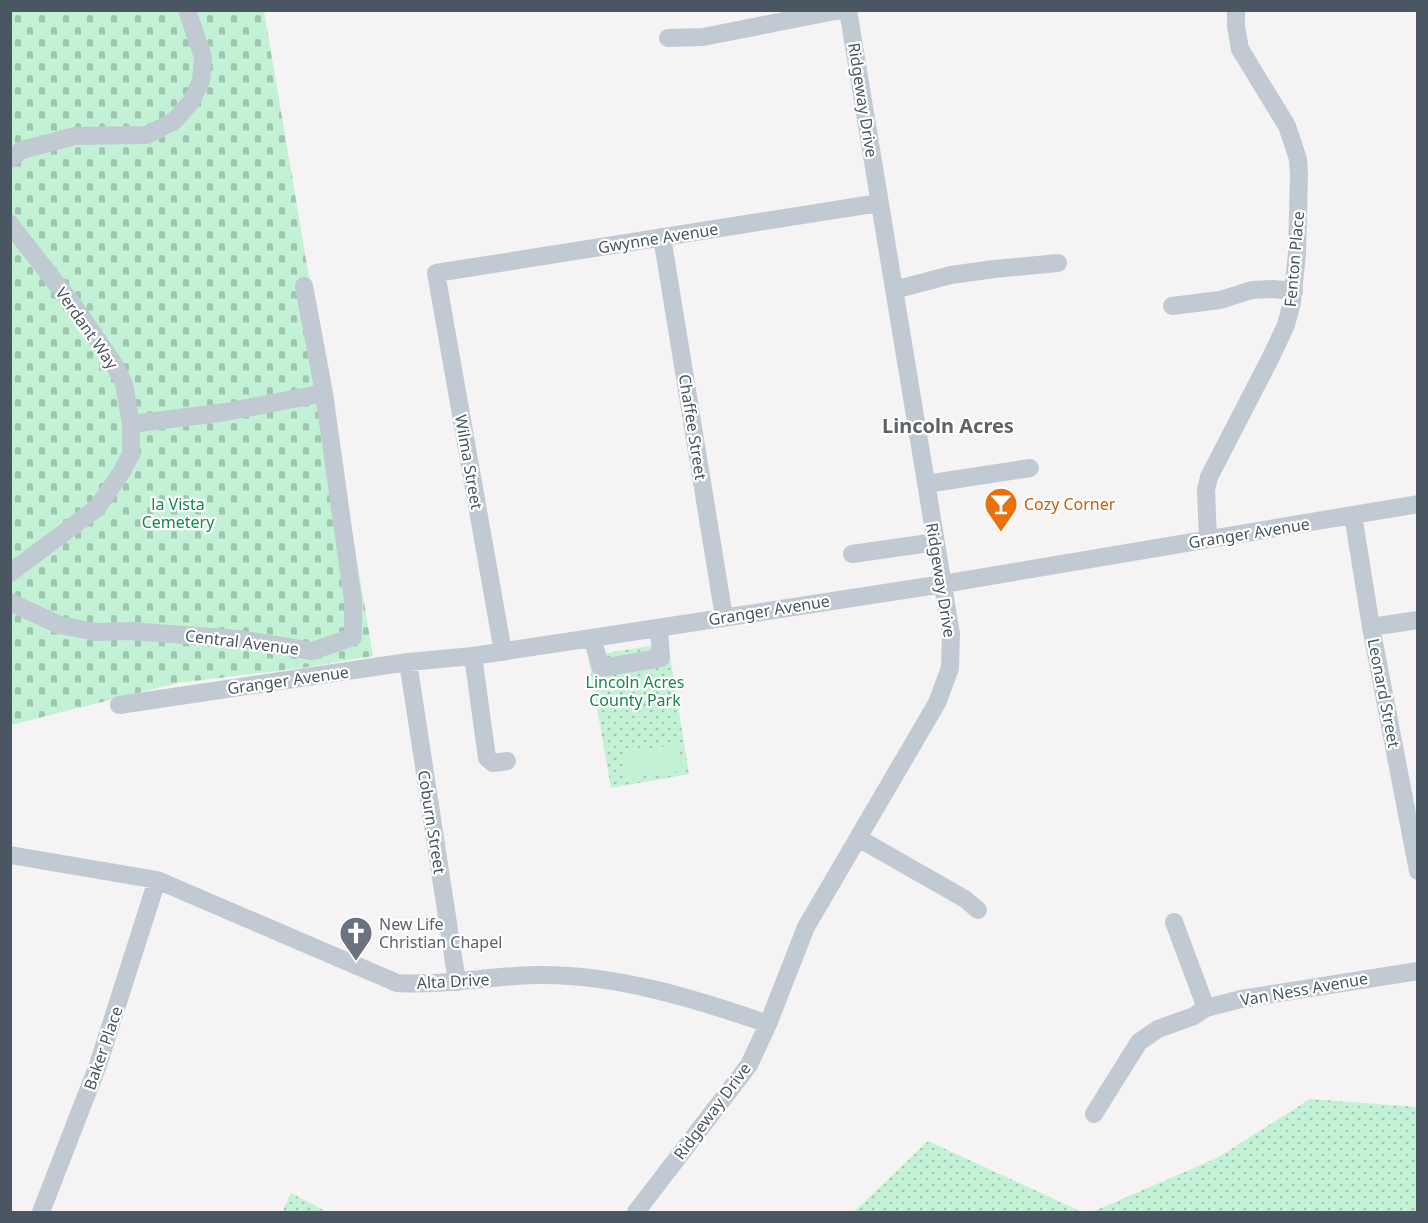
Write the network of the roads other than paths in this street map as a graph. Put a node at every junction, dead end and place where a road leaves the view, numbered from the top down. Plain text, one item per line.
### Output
1 (187, 10) edge
2 (840, 10) edge
3 (848, 10) edge
4 (1236, 10) edge
5 (668, 38) dead end
6 (10, 159) edge
7 (879, 203) junction
8 (10, 224) edge
9 (662, 237) junction
10 (1058, 263) dead end
11 (436, 273) joint
12 (304, 286) dead end
13 (894, 290) junction
14 (1294, 291) junction
15 (1172, 306) dead end
16 (324, 393) junction
17 (131, 424) junction
18 (1030, 468) dead end
19 (926, 484) junction
20 (1418, 504) edge
21 (1353, 515) junction
22 (1208, 539) junction
23 (936, 542) junction
24 (852, 554) dead end
25 (10, 573) edge
26 (943, 584) junction
27 (10, 602) edge
28 (724, 617) junction
29 (1418, 620) edge
30 (1371, 627) junction
31 (659, 628) junction
32 (592, 638) junction
33 (503, 652) junction
34 (472, 656) junction
35 (408, 662) junction
36 (119, 705) dead end
37 (507, 761) dead end
38 (858, 838) junction
39 (10, 855) edge
40 (1418, 871) edge
41 (157, 880) junction
42 (978, 910) dead end
43 (1174, 922) dead end
44 (1418, 971) edge
45 (457, 982) junction
46 (1200, 1012) junction
47 (768, 1024) junction
48 (1094, 1114) dead end
49 (41, 1212) edge
50 (636, 1212) edge

1 - 6 street
2 - 5 street
3 - 7 street, Ridgeway Drive
4 - 14 street, Fenton Place
7 - 9 street, Gwynne Avenue
7 - 13 street, Ridgeway Drive
8 - 17 street, Verdant Way
9 - 11 street, Gwynne Avenue
9 - 28 street, Chaffee Street
10 - 13 street
11 - 33 street, Wilma Street
12 - 16 street
13 - 19 street, Ridgeway Drive
14 - 15 street
14 - 22 street, Fenton Place
16 - 17 street
16 - 27 street, Central Avenue
17 - 25 street, Verdant Way
18 - 19 street
19 - 23 street, Ridgeway Drive
20 - 21 street, Granger Avenue
21 - 22 street, Granger Avenue
21 - 30 street, Leonard Street
22 - 26 street, Granger Avenue
23 - 24 street
23 - 26 street, Ridgeway Drive
26 - 28 street, Granger Avenue
26 - 38 street, Ridgeway Drive
28 - 31 street, Granger Avenue
29 - 30 street
30 - 40 street, Leonard Street
31 - 32 street, Granger Avenue
31 - 32 street
32 - 33 street, Granger Avenue
33 - 34 street, Granger Avenue
34 - 35 street, Granger Avenue
34 - 37 street
35 - 36 street, Granger Avenue
35 - 45 street, Coburn Street
38 - 42 street
38 - 47 street, Ridgeway Drive
39 - 41 street, Alta Drive
41 - 45 street, Alta Drive
41 - 49 street, Baker Place
43 - 46 street
44 - 46 street, Van Ness Avenue
45 - 47 street, Alta Drive
46 - 48 street, Van Ness Avenue
47 - 50 street, Ridgeway Drive

